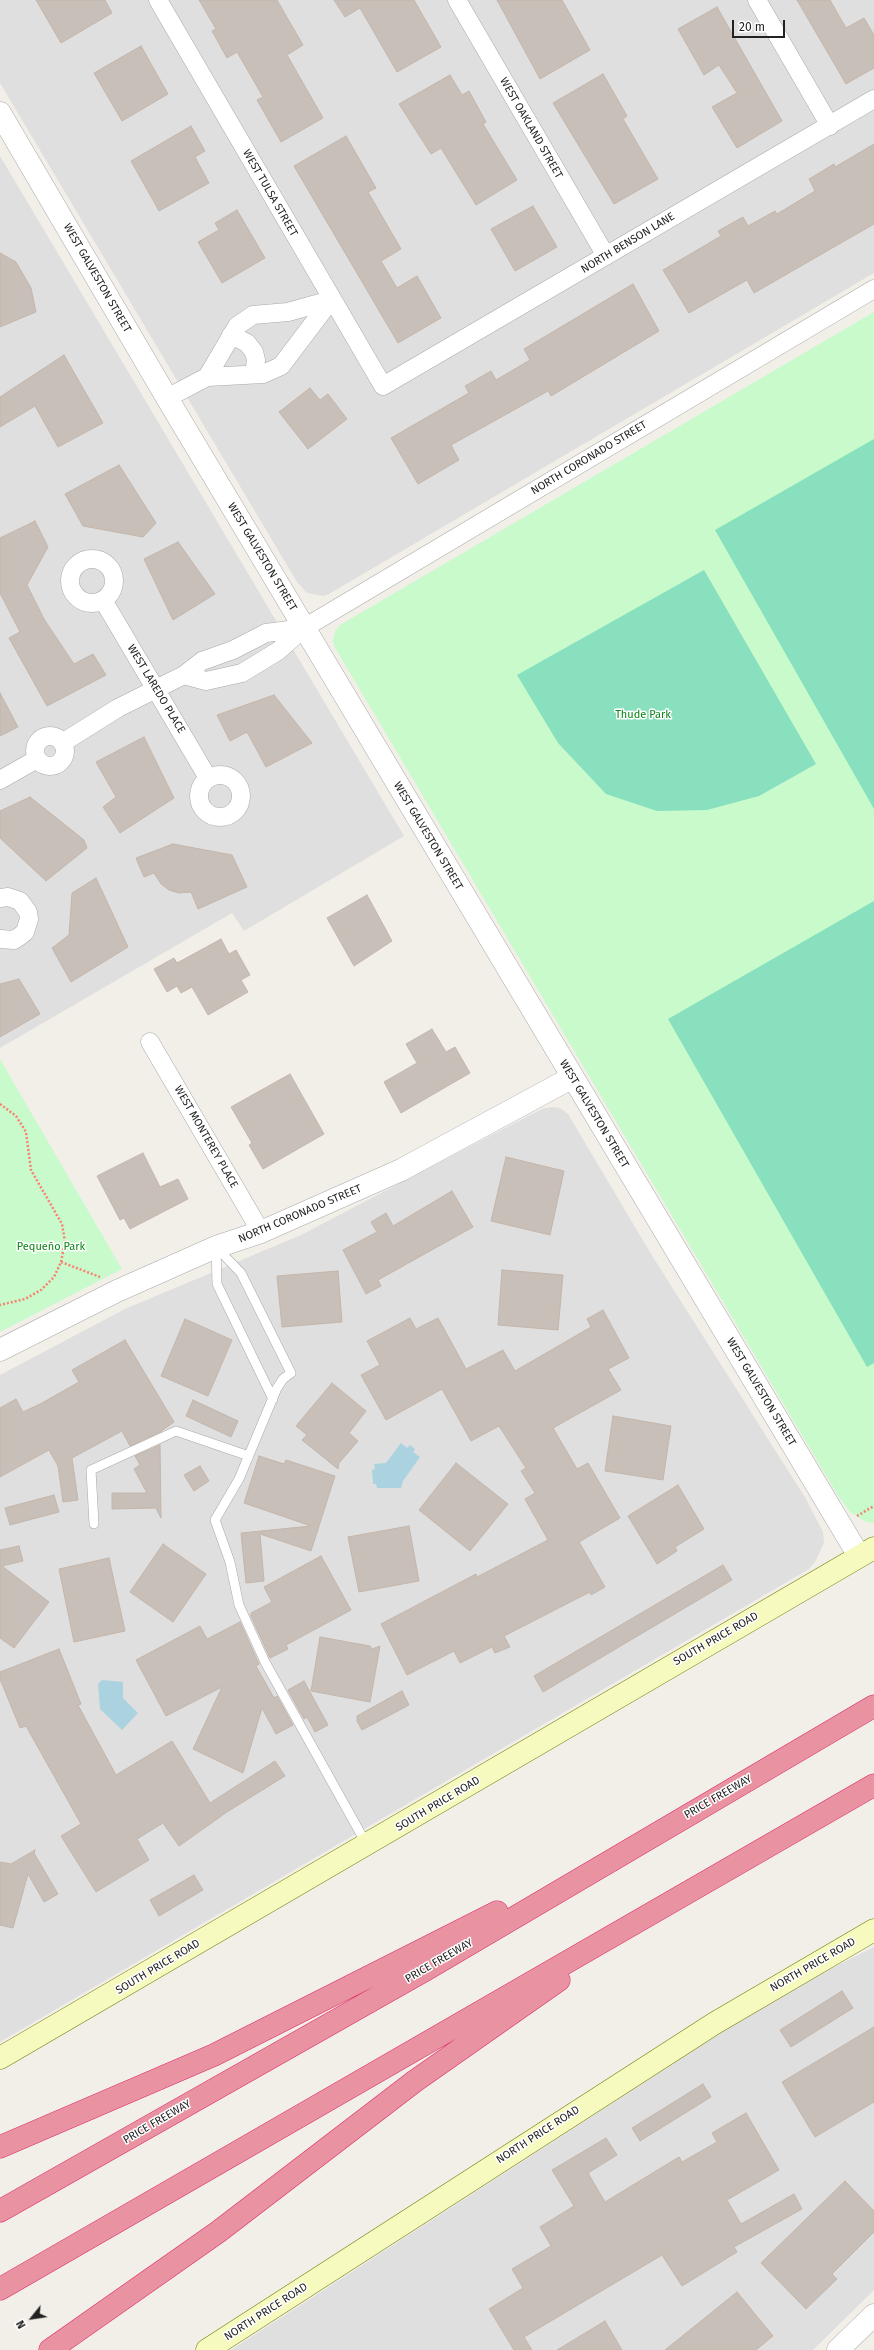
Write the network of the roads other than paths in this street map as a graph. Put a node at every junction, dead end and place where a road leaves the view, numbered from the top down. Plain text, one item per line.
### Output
1 (158, 0) edge
2 (457, 0) edge
3 (757, 0) edge
4 (874, 99) edge
5 (0, 113) edge
6 (830, 126) junction
7 (606, 256) junction
8 (874, 289) edge
9 (331, 300) junction
10 (231, 335) junction
11 (254, 374) junction
12 (207, 377) junction
13 (383, 386) joint
14 (167, 398) junction
15 (103, 600) dead end
16 (304, 628) junction
17 (233, 650) junction
18 (242, 673) junction
19 (184, 675) junction
20 (156, 689) junction
21 (208, 778) dead end
22 (0, 780) edge
23 (0, 898) edge
24 (0, 939) edge
25 (150, 1042) dead end
26 (572, 1077) junction
27 (261, 1232) junction
28 (216, 1247) junction
29 (0, 1350) edge
30 (272, 1399) junction
31 (249, 1456) junction
32 (94, 1524) dead end
33 (867, 1552) edge
34 (874, 1706) edge
35 (874, 1785) edge
36 (657, 1833) junction
37 (368, 1845) junction
38 (656, 1910) junction
39 (874, 1930) edge
40 (0, 2058) edge
41 (0, 2147) edge
42 (0, 2211) edge
43 (0, 2289) edge
44 (874, 2315) edge
45 (50, 2350) edge
46 (207, 2350) edge
47 (838, 2350) edge

1 - 9 street, WEST TULSA STREET
2 - 7 street, WEST OAKLAND STREET
3 - 6 street
4 - 6 street, NORTH BENSON LANE
5 - 14 street, WEST GALVESTON STREET
6 - 7 street, NORTH BENSON LANE
7 - 13 street, NORTH BENSON LANE
8 - 16 street, NORTH CORONADO STREET
9 - 10 street
9 - 11 street
9 - 13 street, WEST TULSA STREET
10 - 11 street
10 - 12 street
11 - 12 street
12 - 14 street
14 - 16 street, WEST GALVESTON STREET
15 - 20 street, WEST LAREDO PLACE
16 - 17 street
16 - 18 street
16 - 26 street, WEST GALVESTON STREET
17 - 18 street
17 - 19 street
18 - 19 street
19 - 20 street
20 - 21 street, WEST LAREDO PLACE
20 - 22 street
23 - 24 street
25 - 27 street, WEST MONTEREY PLACE
26 - 27 street, NORTH CORONADO STREET
26 - 33 street, WEST GALVESTON STREET
27 - 28 street, NORTH CORONADO STREET
28 - 29 street, NORTH CORONADO STREET
28 - 30 lane
28 - 30 lane
30 - 31 lane
31 - 32 lane
31 - 37 lane
33 - 37 main road, SOUTH PRICE ROAD
34 - 36 highway, PRICE FREEWAY
35 - 38 highway
36 - 41 highway
36 - 42 highway, PRICE FREEWAY
37 - 40 main road, SOUTH PRICE ROAD
38 - 43 highway
38 - 45 highway
39 - 46 main road, NORTH PRICE ROAD
44 - 47 street

